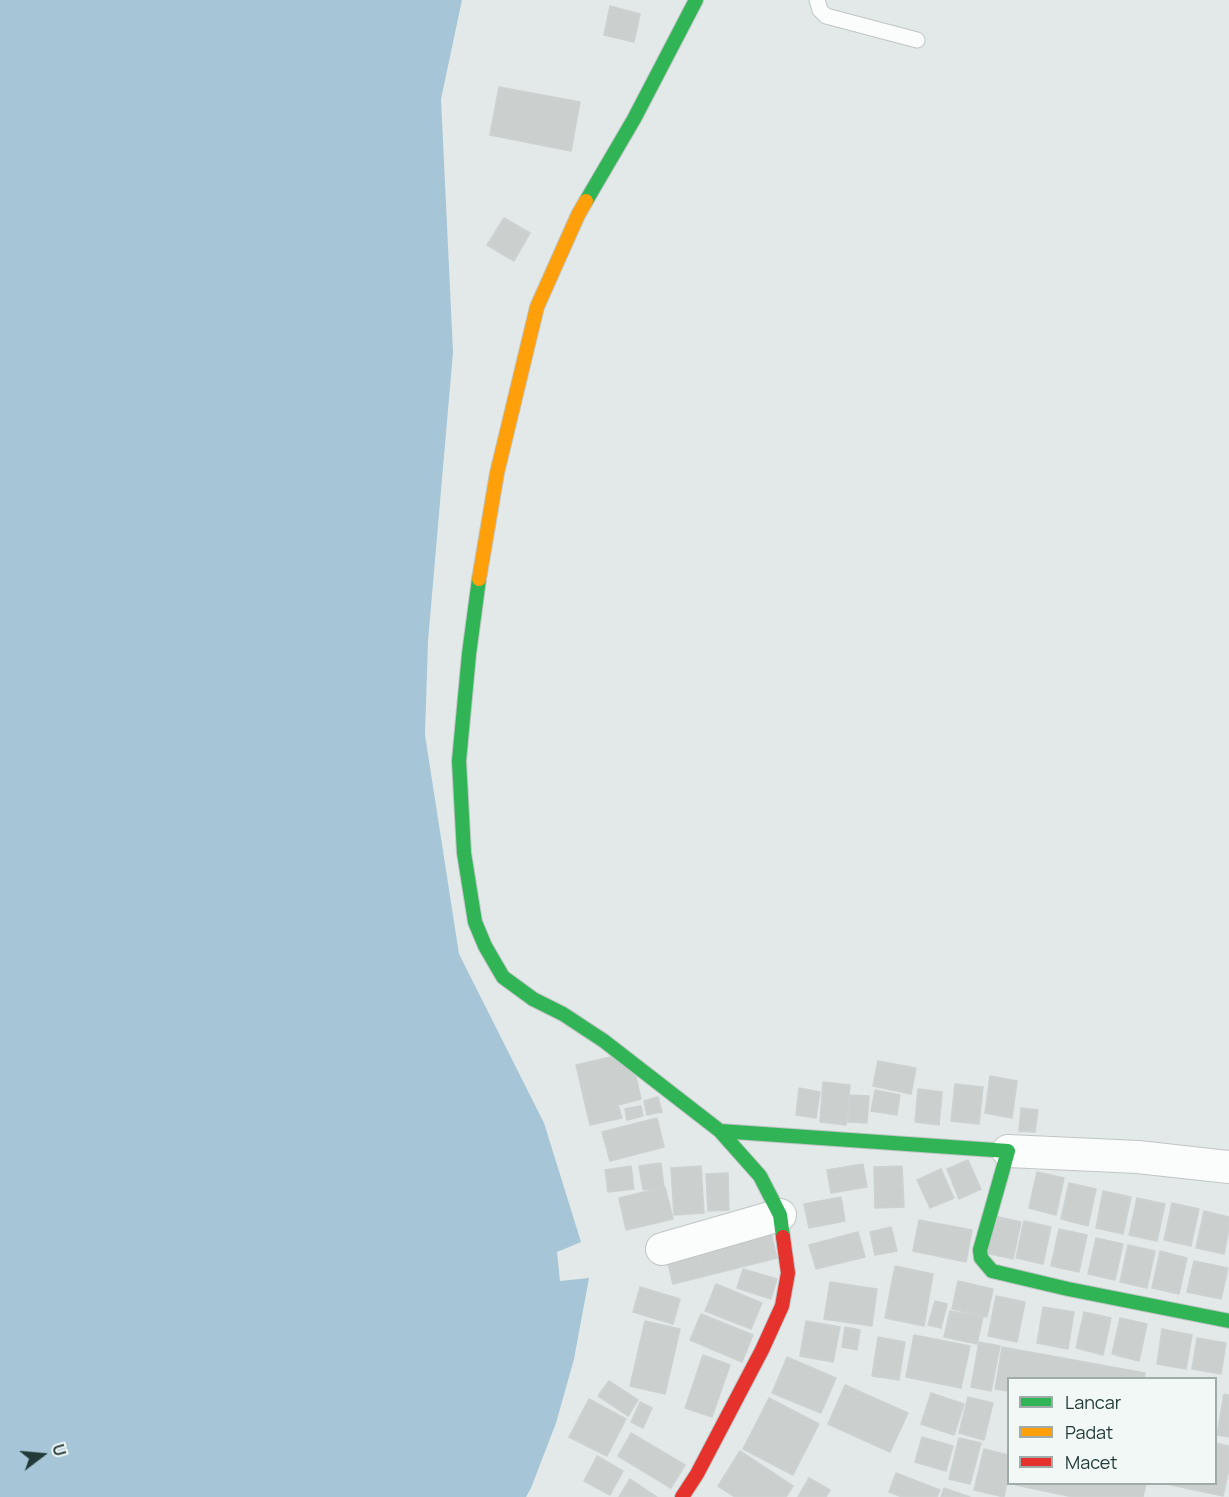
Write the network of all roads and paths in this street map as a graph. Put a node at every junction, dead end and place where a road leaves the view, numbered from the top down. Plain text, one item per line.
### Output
1 (817, 0) edge
2 (695, 1) edge
3 (917, 40) dead end
4 (720, 1131) junction
5 (1008, 1151) junction
6 (1229, 1167) edge
7 (780, 1215) junction
8 (662, 1249) dead end
9 (1229, 1321) edge
10 (682, 1497) edge

1 - 3 lane
2 - 4 main road
4 - 5 main road
4 - 7 main road
5 - 6 street
5 - 9 main road
7 - 8 street
7 - 10 main road

